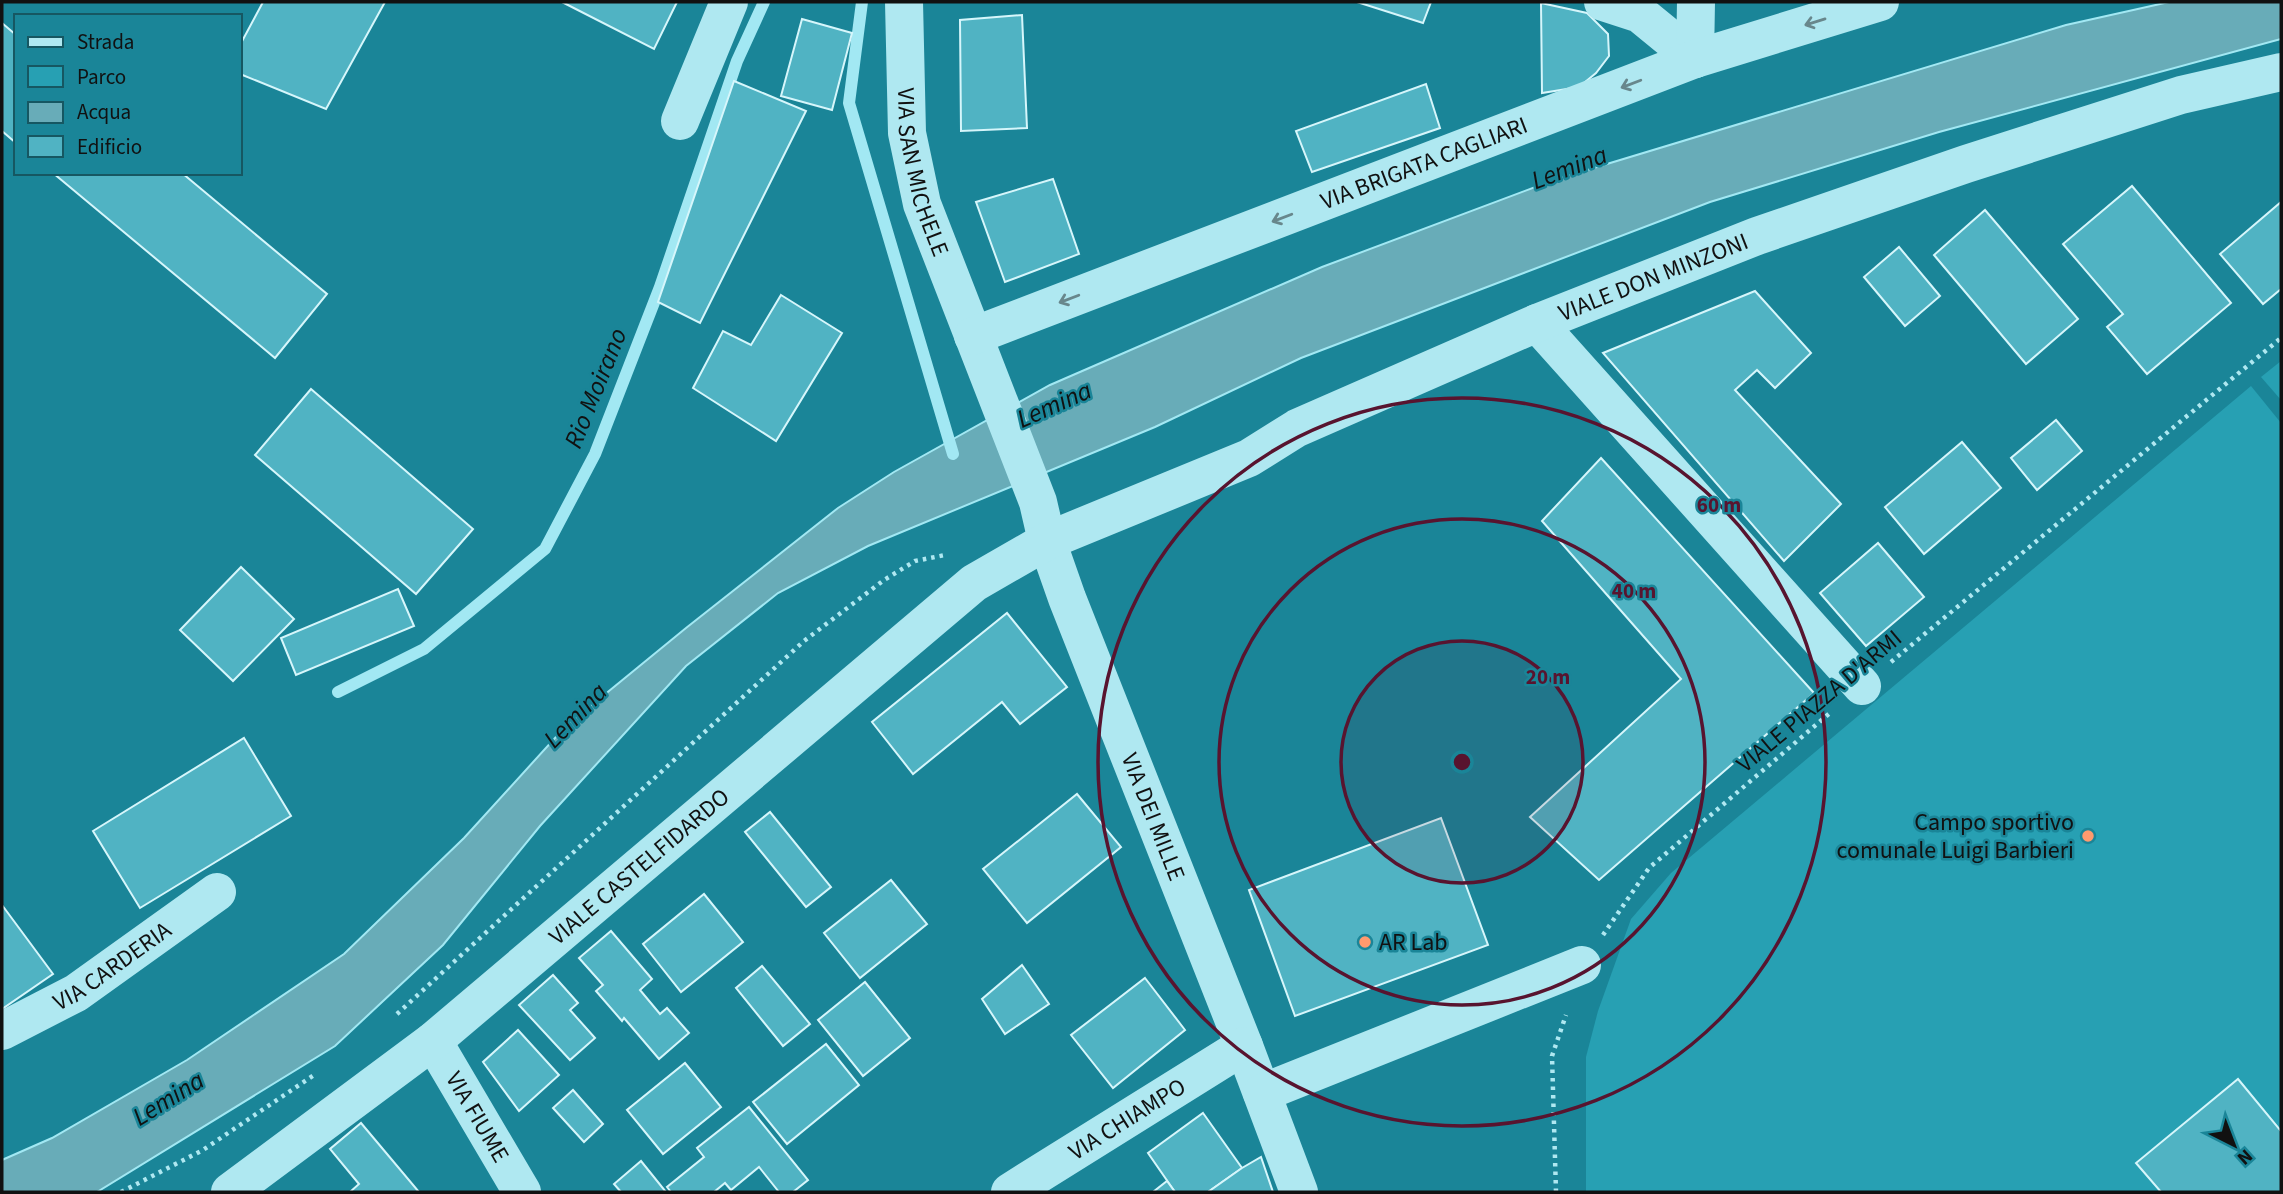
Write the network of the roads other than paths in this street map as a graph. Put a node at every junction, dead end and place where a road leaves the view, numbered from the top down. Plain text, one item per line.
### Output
1 (729, 2) edge
2 (904, 2) edge
3 (1603, 2) edge
4 (1696, 2) edge
5 (1880, 2) edge
6 (1695, 60) junction
7 (2281, 72) edge
8 (681, 121) dead end
9 (1537, 323) junction
10 (973, 336) junction
11 (1047, 541) junction
12 (1862, 686) road end
13 (217, 891) dead end
14 (1582, 965) road end
15 (2, 1031) edge
16 (433, 1041) junction
17 (1244, 1046) junction
18 (1262, 1093) junction
19 (230, 1192) edge
20 (522, 1192) edge
21 (1010, 1192) edge
22 (1299, 1192) edge

1 - 8 street
2 - 10 street, VIA SAN MICHELE
3 - 6 street
4 - 6 street
5 -> 6 street, VIA BRIGATA CAGLIARI
6 -> 10 street, VIA BRIGATA CAGLIARI
7 - 9 street, VIALE DON MINZONI
9 - 11 street, VIALE DON MINZONI
9 - 12 street
10 - 11 street, VIA SAN MICHELE
11 - 16 street, VIALE CASTELFIDARDO
11 - 17 street, VIA DEI MILLE
13 - 15 street, VIA CARDERIA
14 - 18 street
16 - 19 street, VIALE CASTELFIDARDO
16 - 20 street, VIA FIUME
17 - 18 street, VIA DEI MILLE
17 - 21 street, VIA CHIAMPO
18 - 22 street, VIA DEI MILLE

